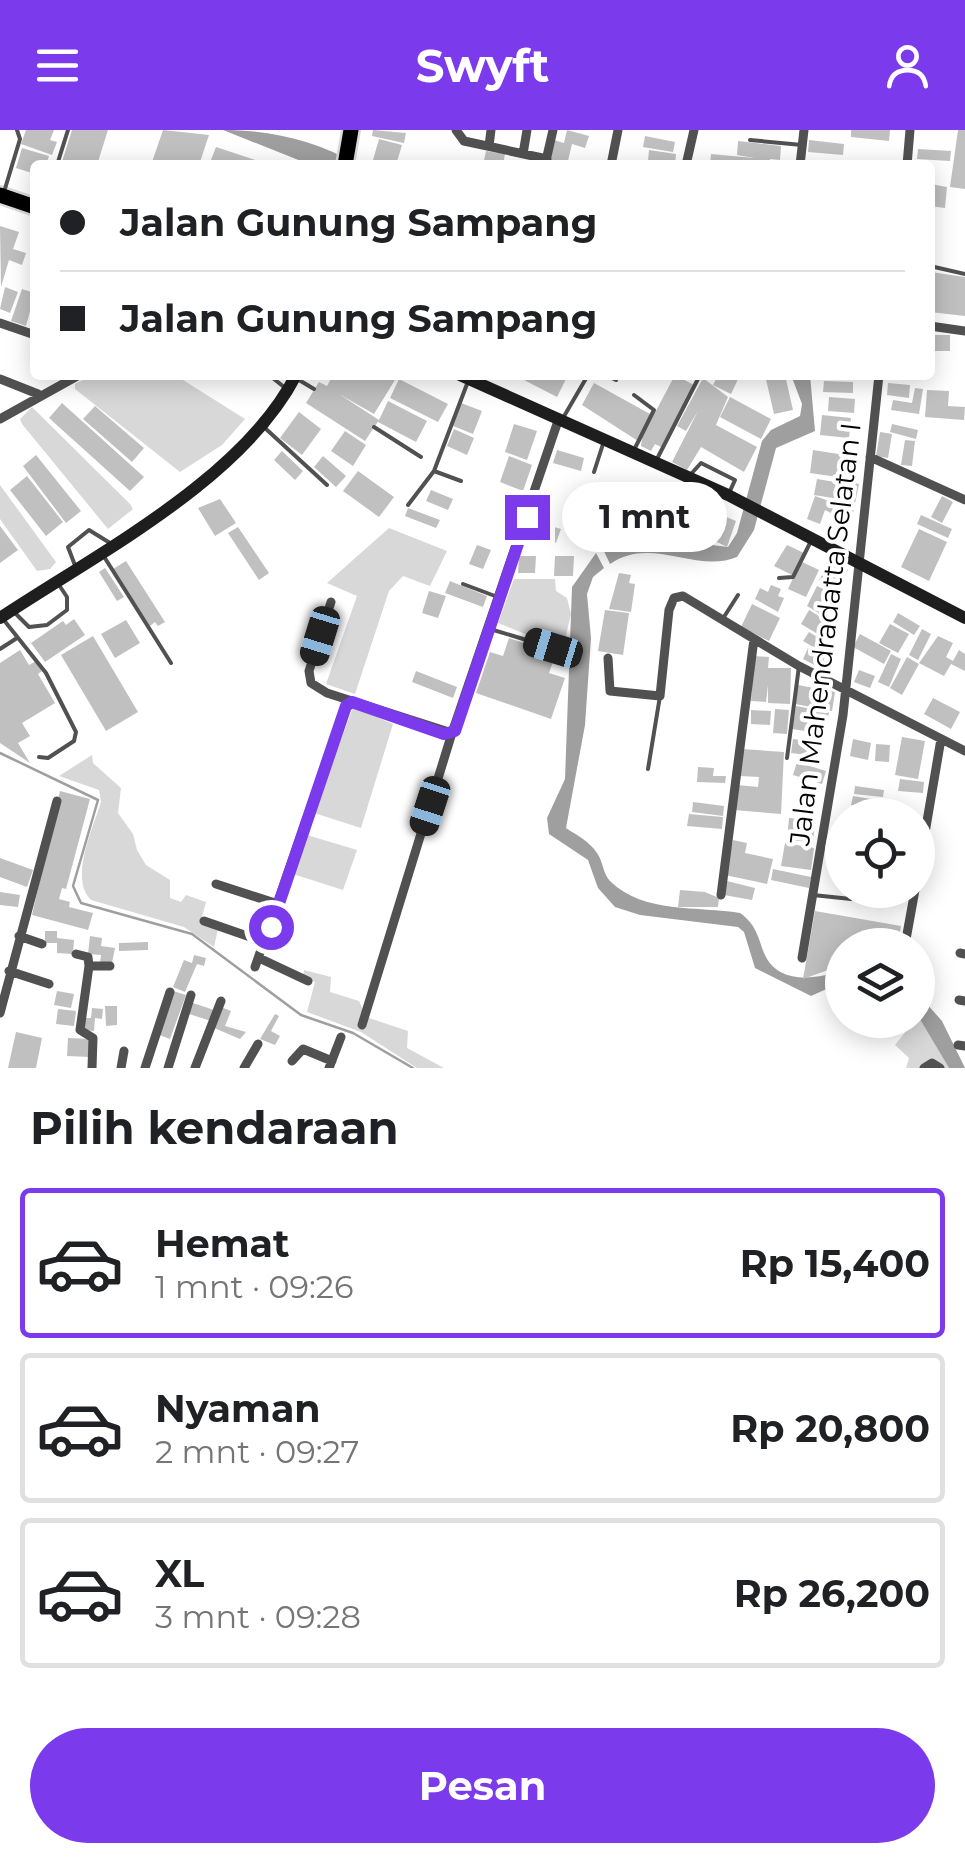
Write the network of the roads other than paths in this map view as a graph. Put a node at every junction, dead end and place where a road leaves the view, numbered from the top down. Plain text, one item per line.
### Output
1 (17, 130) edge
2 (68, 130) edge
3 (456, 130) edge
4 (491, 130) edge
5 (527, 130) edge
6 (553, 130) edge
7 (618, 130) edge
8 (694, 130) edge
9 (804, 130) edge
10 (910, 130) edge
11 (350, 133) edge
12 (750, 140) dead end
13 (802, 145) junction
14 (488, 146) junction
15 (523, 154) junction
16 (59, 160) edge
17 (345, 160) edge
18 (540, 160) edge
19 (546, 160) edge
20 (612, 160) edge
21 (687, 160) edge
22 (800, 160) edge
23 (907, 160) edge
24 (2, 196) edge
25 (30, 205) edge
26 (935, 267) edge
27 (965, 274) edge
28 (0, 324) edge
29 (935, 327) edge
30 (965, 332) edge
31 (30, 333) edge
32 (0, 380) edge
33 (59, 380) edge
34 (291, 380) edge
35 (294, 380) edge
36 (470, 380) edge
37 (475, 380) edge
38 (585, 380) edge
39 (697, 380) edge
40 (878, 380) edge
41 (314, 389) dead end
42 (38, 394) junction
43 (634, 395) dead end
44 (0, 419) edge
45 (560, 419) junction
46 (262, 425) junction
47 (374, 427) dead end
48 (605, 440) junction
49 (633, 452) junction
50 (870, 457) junction
51 (422, 458) dead end
52 (655, 463) junction
53 (434, 470) junction
54 (594, 472) dead end
55 (461, 480) dead end
56 (327, 485) dead end
57 (964, 496) edge
58 (408, 505) dead end
59 (813, 537) junction
60 (105, 548) junction
61 (859, 560) junction
62 (76, 568) junction
63 (779, 578) dead end
64 (57, 581) junction
65 (463, 584) dead end
66 (738, 595) dead end
67 (500, 598) junction
68 (331, 602) dead end
69 (5, 615) edge
70 (965, 618) edge
71 (722, 620) junction
72 (490, 629) junction
73 (16, 638) junction
74 (754, 639) junction
75 (553, 648) dead end
76 (0, 650) edge
77 (608, 658) dead end
78 (172, 663) dead end
79 (798, 666) junction
80 (844, 689) junction
81 (660, 696) junction
82 (352, 702) junction
83 (452, 733) junction
84 (941, 739) junction
85 (965, 750) edge
86 (39, 757) dead end
87 (787, 758) dead end
88 (648, 769) dead end
89 (931, 798) edge
90 (56, 801) dead end
91 (216, 884) dead end
92 (721, 895) dead end
93 (813, 895) junction
94 (825, 896) edge
95 (278, 904) junction
96 (204, 921) dead end
97 (19, 936) junction
98 (265, 942) junction
99 (42, 944) dead end
100 (76, 954) dead end
101 (802, 958) dead end
102 (89, 966) junction
103 (110, 966) dead end
104 (9, 971) junction
105 (308, 981) dead end
106 (48, 984) dead end
107 (2, 990) edge
108 (170, 992) dead end
109 (191, 995) dead end
110 (222, 1001) dead end
111 (0, 1013) edge
112 (362, 1025) dead end
113 (341, 1037) dead end
114 (258, 1044) dead end
115 (124, 1051) dead end
116 (292, 1061) dead end
117 (330, 1065) edge
118 (92, 1068) edge
119 (121, 1068) edge
120 (145, 1068) edge
121 (168, 1068) edge
122 (195, 1068) edge
123 (244, 1068) edge
124 (924, 1068) edge
125 (940, 1068) edge

1 - 24 lane
2 - 16 lane
3 - 14 street
4 - 14 street
5 - 15 street
6 - 19 street
7 - 20 street
8 - 21 street
9 - 13 street
10 - 23 street
11 - 17 highway
12 - 13 lane
13 - 22 street
14 - 15 street
15 - 18 street
24 - 25 highway
26 - 27 lane
28 - 31 street
29 - 30 street
32 - 42 street
33 - 42 street
34 - 46 main road
35 - 41 lane
36 - 53 lane
37 - 45 main road
38 - 45 lane
39 - 52 lane
40 - 50 street, Jalan Mahendradatta Selatan I
42 - 44 street
43 - 49 lane
45 - 48 main road
45 - 67 street
46 - 56 lane
46 - 60 main road
47 - 51 lane
48 - 49 main road
48 - 54 lane
49 - 52 main road
50 - 57 street
50 - 61 street, Jalan Mahendradatta Selatan I
52 - 59 main road
53 - 55 lane
53 - 58 lane
59 - 61 main road
59 - 63 lane
60 - 62 main road
60 - 62 lane
60 - 78 lane
61 - 70 main road
61 - 80 street, Jalan Mahendradatta Selatan I
62 - 64 main road
64 - 69 main road
64 - 69 lane
65 - 67 lane
66 - 71 lane
67 - 72 street
68 - 82 street
69 - 73 lane
71 - 74 street
71 - 81 street
72 - 75 lane
72 - 83 street
73 - 76 lane
73 - 86 lane
74 - 79 street
74 - 92 street
77 - 81 street
79 - 80 street
79 - 87 lane
80 - 84 street
80 - 93 street, Jalan Mahendradatta Selatan I
81 - 88 lane
82 - 83 street
82 - 95 street
83 - 112 street
84 - 85 street
84 - 89 street
90 - 97 street
91 - 95 street
93 - 94 lane
93 - 101 street, Jalan Mahendradatta Selatan I
95 - 98 street
96 - 98 street
97 - 99 street
97 - 104 street
98 - 105 street
100 - 102 street
102 - 103 street
102 - 118 street
104 - 106 street
104 - 107 street
107 - 111 street
108 - 120 street
109 - 121 street
110 - 122 street
113 - 117 street
114 - 123 street
115 - 119 street
116 - 117 street
124 - 125 street

